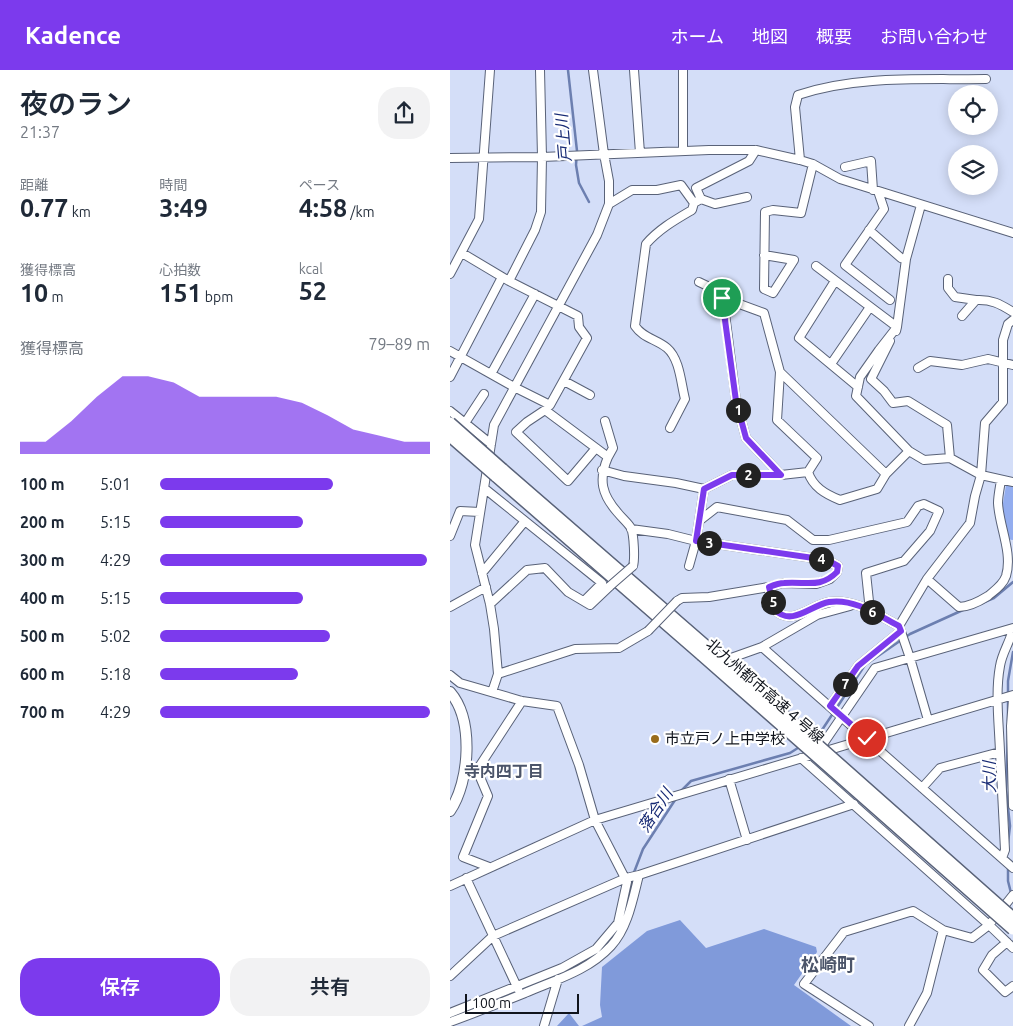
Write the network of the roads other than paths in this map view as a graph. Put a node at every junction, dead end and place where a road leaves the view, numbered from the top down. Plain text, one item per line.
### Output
1 (490, 70) edge
2 (540, 70) edge
3 (593, 70) edge
4 (634, 70) edge
5 (683, 70) edge
6 (986, 80) dead end
7 (756, 150) junction
8 (683, 151) junction
9 (640, 153) junction
10 (604, 154) junction
11 (542, 157) junction
12 (450, 158) edge
13 (482, 158) junction
14 (800, 160) junction
15 (813, 164) junction
16 (845, 167) dead end
17 (876, 191) junction
18 (747, 197) dead end
19 (698, 201) junction
20 (609, 204) junction
21 (921, 205) junction
22 (869, 230) junction
23 (1013, 233) edge
24 (462, 253) junction
25 (764, 255) junction
26 (901, 258) dead end
27 (816, 266) dead end
28 (450, 274) edge
29 (506, 279) junction
30 (948, 280) dead end
31 (835, 281) junction
32 (699, 282) dead end
33 (535, 294) junction
34 (722, 298) junction
35 (890, 300) dead end
36 (976, 300) junction
37 (559, 306) junction
38 (870, 307) junction
39 (1013, 312) edge
40 (962, 316) dead end
41 (1013, 320) edge
42 (897, 327) junction
43 (450, 351) edge
44 (461, 357) junction
45 (1004, 362) junction
46 (831, 364) junction
47 (1013, 365) edge
48 (918, 368) dead end
49 (780, 372) junction
50 (490, 374) junction
51 (450, 377) edge
52 (564, 381) junction
53 (514, 387) junction
54 (858, 387) junction
55 (484, 394) dead end
56 (590, 395) dead end
57 (450, 411) edge
58 (605, 421) dead end
59 (450, 423) edge
60 (465, 423) junction
61 (670, 428) dead end
62 (450, 436) edge
63 (450, 441) edge
64 (491, 444) junction
65 (596, 448) junction
66 (909, 451) junction
67 (473, 456) junction
68 (608, 457) junction
69 (950, 458) junction
70 (602, 470) junction
71 (499, 472) junction
72 (808, 472) junction
73 (886, 474) junction
74 (781, 475) junction
75 (981, 475) junction
76 (1001, 480) junction
77 (1013, 482) edge
78 (484, 488) junction
79 (704, 489) junction
80 (480, 512) junction
81 (526, 521) junction
82 (699, 521) junction
83 (631, 529) junction
84 (450, 536) edge
85 (696, 541) junction
86 (689, 566) dead end
87 (482, 573) junction
88 (927, 579) junction
89 (486, 587) junction
90 (769, 587) junction
91 (584, 601) junction
92 (490, 604) junction
93 (857, 605) junction
94 (450, 607) edge
95 (870, 611) junction
96 (900, 628) junction
97 (1013, 629) edge
98 (762, 647) junction
99 (705, 652) junction
100 (731, 658) dead end
101 (910, 658) junction
102 (498, 674) junction
103 (450, 675) edge
104 (450, 692) edge
105 (492, 692) junction
106 (1012, 697) edge
107 (1000, 699) junction
108 (522, 700) junction
109 (830, 706) junction
110 (841, 716) junction
111 (928, 720) junction
112 (867, 738) junction
113 (1000, 752) junction
114 (817, 753) junction
115 (801, 758) junction
116 (729, 779) junction
117 (922, 788) junction
118 (854, 804) junction
119 (1013, 806) edge
120 (450, 811) edge
121 (595, 820) junction
122 (747, 840) junction
123 (1002, 858) junction
124 (489, 867) junction
125 (1013, 868) edge
126 (639, 876) junction
127 (466, 878) junction
128 (626, 878) junction
129 (450, 886) edge
130 (1013, 895) edge
131 (1013, 918) edge
132 (989, 925) junction
133 (1013, 929) edge
134 (943, 930) junction
135 (493, 936) junction
136 (1010, 945) edge
137 (450, 975) edge
138 (558, 980) junction
139 (517, 986) junction
140 (1013, 986) edge
141 (521, 994) junction
142 (453, 1021) edge
143 (911, 1025) edge
144 (544, 1026) edge
145 (868, 1026) edge

1 - 13 street
2 - 11 street
3 - 10 street
4 - 9 street
5 - 8 street
6 - 14 street
7 - 8 street
7 - 14 street
7 - 19 street
8 - 9 street
9 - 10 street
10 - 11 street
10 - 20 street
11 - 13 street
11 - 29 street
12 - 13 street
13 - 24 street
14 - 15 street
15 - 17 street
15 - 25 street
16 - 17 street
17 - 21 street
17 - 22 street
18 - 19 street
19 - 20 street
19 - 61 street
20 - 37 street
21 - 23 street
21 - 42 street
22 - 26 street
22 - 35 street
24 - 28 street
24 - 29 street
25 - 25 street
27 - 31 street
29 - 33 street
29 - 44 street
30 - 36 street
31 - 38 street
31 - 46 street
32 - 34 street
33 - 37 street
33 - 50 street
34 - 49 street
34 - 74 street
36 - 39 street
36 - 40 street
37 - 52 street
37 - 53 street
38 - 42 street
38 - 46 street
41 - 45 street
42 - 54 street
42 - 69 street
43 - 44 street
44 - 50 street
44 - 51 street
45 - 47 street
45 - 48 street
45 - 75 street
46 - 54 street
49 - 72 street
49 - 73 street
50 - 53 street
52 - 53 street
52 - 56 street
53 - 64 street
54 - 66 street
55 - 60 street
57 - 60 street
58 - 68 street
59 - 71 highway, bridge
60 - 64 street
62 - 67 highway, bridge
63 - 67 highway, bridge
64 - 78 street
65 - 65 street
65 - 68 street
66 - 69 street
66 - 73 street
67 - 71 highway, bridge
68 - 70 street
69 - 75 street
70 - 79 street
70 - 83 street
71 - 99 highway, 北九州都市高速４号線
72 - 73 street
72 - 74 street
74 - 79 street
75 - 76 street
75 - 88 street
76 - 77 street
76 - 88 street
78 - 80 street
78 - 81 street
79 - 82 street
80 - 84 street
80 - 87 street
81 - 87 street
81 - 91 street
82 - 85 street
82 - 95 street
83 - 85 street
83 - 91 street, bridge
85 - 86 street
85 - 90 street
87 - 89 street
88 - 96 street
89 - 92 street
89 - 94 street
90 - 93 street
90 - 102 street, bridge
91 - 92 street
92 - 102 street
93 - 95 street
93 - 98 street
95 - 96 street
96 - 101 street
96 - 109 street
97 - 101 street
97 - 107 street
98 - 100 street
98 - 109 street
99 - 131 highway, 北九州都市高速４号線, bridge
99 - 133 highway, 北九州都市高速４号線, bridge
101 - 110 street
101 - 111 street
102 - 105 street
103 - 105 street
104 - 120 main road
105 - 108 street
106 - 107 street
106 - 119 street
107 - 111 street
107 - 113 street
108 - 121 street
108 - 124 street
109 - 110 street
110 - 112 street
110 - 114 street
111 - 112 street
112 - 114 street
112 - 117 street
113 - 117 street
113 - 123 street
114 - 115 street
115 - 116 street
115 - 118 street
116 - 121 street
116 - 122 street
117 - 123 street
118 - 122 street
118 - 132 street
121 - 124 street
121 - 128 street
122 - 126 street
123 - 125 street
124 - 127 street
126 - 128 street
126 - 138 street
127 - 129 street
127 - 135 street
128 - 135 street
128 - 139 street
130 - 132 street
132 - 134 street
132 - 136 street
134 - 143 street
134 - 145 street
135 - 137 street
135 - 139 street
136 - 140 street
138 - 141 street
138 - 144 street
139 - 141 street
139 - 142 street
141 - 142 street

